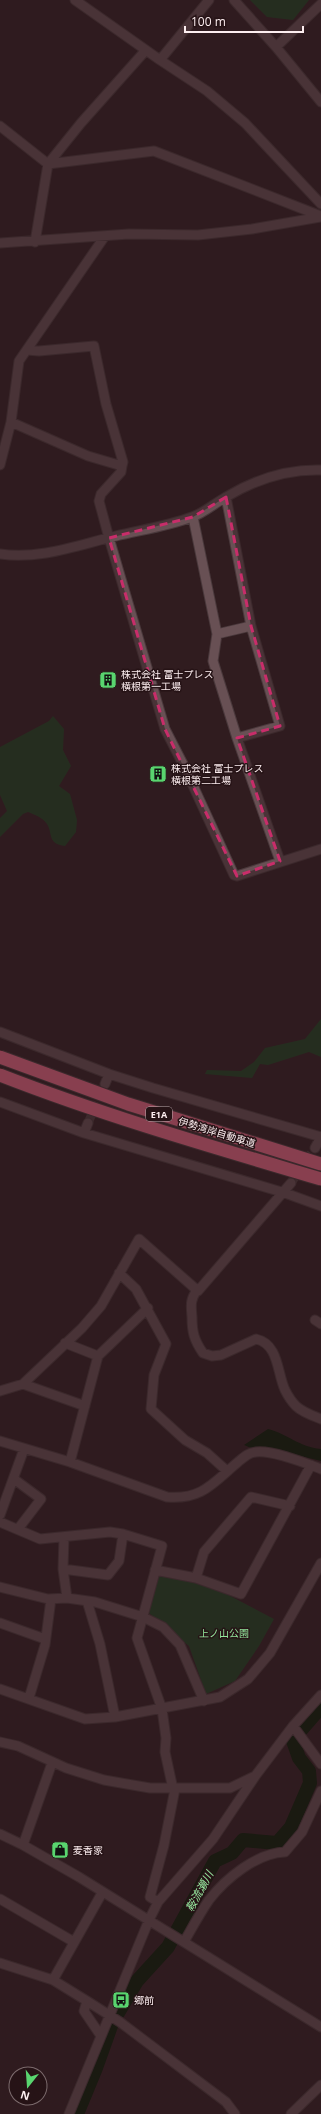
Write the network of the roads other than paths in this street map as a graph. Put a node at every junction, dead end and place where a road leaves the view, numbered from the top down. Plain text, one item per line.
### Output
1 (75, 0) edge
2 (209, 0) edge
3 (234, 0) edge
4 (321, 4) edge
5 (276, 46) junction
6 (146, 50) junction
7 (160, 60) junction
8 (321, 102) edge
9 (0, 126) edge
10 (48, 164) junction
11 (321, 204) edge
12 (321, 216) edge
13 (105, 236) junction
14 (35, 242) junction
15 (0, 243) edge
16 (27, 350) junction
17 (11, 422) junction
18 (0, 465) edge
19 (122, 466) junction
20 (321, 470) edge
21 (226, 497) junction
22 (193, 517) junction
23 (109, 538) junction
24 (0, 554) edge
25 (251, 626) junction
26 (217, 634) junction
27 (236, 738) junction
28 (321, 849) edge
29 (280, 861) junction
30 (0, 1032) edge
31 (0, 1057) edge
32 (109, 1074) junction
33 (0, 1075) edge
34 (105, 1084) tunnel mouth
35 (0, 1103) edge
36 (88, 1123) tunnel mouth
37 (84, 1133) junction
38 (321, 1137) edge
39 (315, 1148) tunnel mouth
40 (321, 1164) edge
41 (321, 1179) edge
42 (291, 1183) tunnel mouth
43 (284, 1193) junction
44 (321, 1206) edge
45 (119, 1273) junction
46 (197, 1290) junction
47 (148, 1308) junction
48 (65, 1344) junction
49 (98, 1356) junction
50 (23, 1384) junction
51 (0, 1391) edge
52 (85, 1406) junction
53 (321, 1419) edge
54 (0, 1441) edge
55 (24, 1449) junction
56 (70, 1462) junction
57 (311, 1465) junction
58 (321, 1469) edge
59 (227, 1471) junction
60 (14, 1479) junction
61 (3, 1501) edge
62 (290, 1506) junction
63 (0, 1515) edge
64 (0, 1522) edge
65 (18, 1529) junction
66 (123, 1534) junction
67 (64, 1537) junction
68 (321, 1563) edge
69 (62, 1569) junction
70 (155, 1570) junction
71 (196, 1578) junction
72 (0, 1587) edge
73 (67, 1598) junction
74 (51, 1599) junction
75 (87, 1601) junction
76 (143, 1617) junction
77 (0, 1623) edge
78 (45, 1639) junction
79 (0, 1688) edge
80 (321, 1695) edge
81 (29, 1698) junction
82 (204, 1701) junction
83 (162, 1709) junction
84 (116, 1717) junction
85 (293, 1726) junction
86 (0, 1742) edge
87 (52, 1763) junction
88 (321, 1764) edge
89 (256, 1775) junction
90 (174, 1789) junction
91 (321, 1792) edge
92 (0, 1834) edge
93 (23, 1845) junction
94 (102, 1893) junction
95 (0, 1899) edge
96 (158, 1902) junction
97 (148, 1920) junction
98 (177, 1938) junction
99 (74, 1942) junction
100 (0, 1963) edge
101 (53, 1980) junction
102 (87, 2001) junction
103 (109, 2015) junction
104 (321, 2027) edge
105 (101, 2036) junction
106 (321, 2085) edge
107 (69, 2114) edge
108 (235, 2114) edge
109 (291, 2114) edge

1 - 6 street
2 - 7 street
3 - 5 street
4 - 5 street
5 - 8 street
6 - 7 street
6 - 10 street
7 - 11 street
9 - 10 street
10 - 12 street
10 - 14 street
12 - 13 street
13 - 14 street
13 - 16 street
14 - 15 street
16 - 17 street
16 - 19 street
17 - 18 street
17 - 19 street
19 - 23 street
20 - 21 street
21 - 22 street
21 - 25 street
22 - 23 street
22 - 26 street
23 - 24 street
23 - 29 street
25 - 26 street
25 - 27 street
26 - 27 street
27 - 29 street
28 - 29 street
30 - 32 street
31 - 40 highway, 伊勢湾岸自動車道 / E1A, bridge
32 - 34 street
32 - 38 street
33 - 41 highway, 伊勢湾岸自動車道 / E1A, bridge
35 - 37 street
36 - 37 street
37 - 43 street
38 - 39 street
42 - 43 street
43 - 44 street
43 - 46 street
45 - 46 street
45 - 47 street
45 - 48 street
46 - 53 street
47 - 49 street
47 - 59 street
48 - 49 street
48 - 50 street
49 - 52 street
50 - 51 street
50 - 52 street
52 - 56 street
54 - 55 street
55 - 56 street
55 - 60 street
56 - 59 street
57 - 58 street
57 - 59 street
57 - 62 street
60 - 61 street
60 - 65 street
61 - 63 street
62 - 71 street
62 - 71 street
64 - 65 street
65 - 67 street
66 - 67 street
66 - 69 street
66 - 70 street
67 - 69 street
68 - 82 street
69 - 73 street
70 - 71 street
70 - 76 street
72 - 74 street
73 - 74 street
73 - 75 street
74 - 78 street
75 - 76 street
75 - 84 street
76 - 82 street
76 - 83 street
77 - 78 street
78 - 81 street
79 - 81 street
80 - 85 street
81 - 84 street
82 - 83 street
83 - 84 street
83 - 90 street
85 - 88 street
85 - 89 street
86 - 87 street
87 - 90 street
87 - 93 street
89 - 90 street
89 - 96 street
90 - 96 street
91 - 98 street
92 - 93 street
93 - 94 street
94 - 97 street
94 - 99 street
95 - 99 street
96 - 97 street
97 - 98 street
97 - 103 street
98 - 104 street
99 - 101 street
100 - 101 street
101 - 102 street
102 - 103 street
102 - 105 street
103 - 105 street
103 - 108 street
105 - 107 street
106 - 109 street

